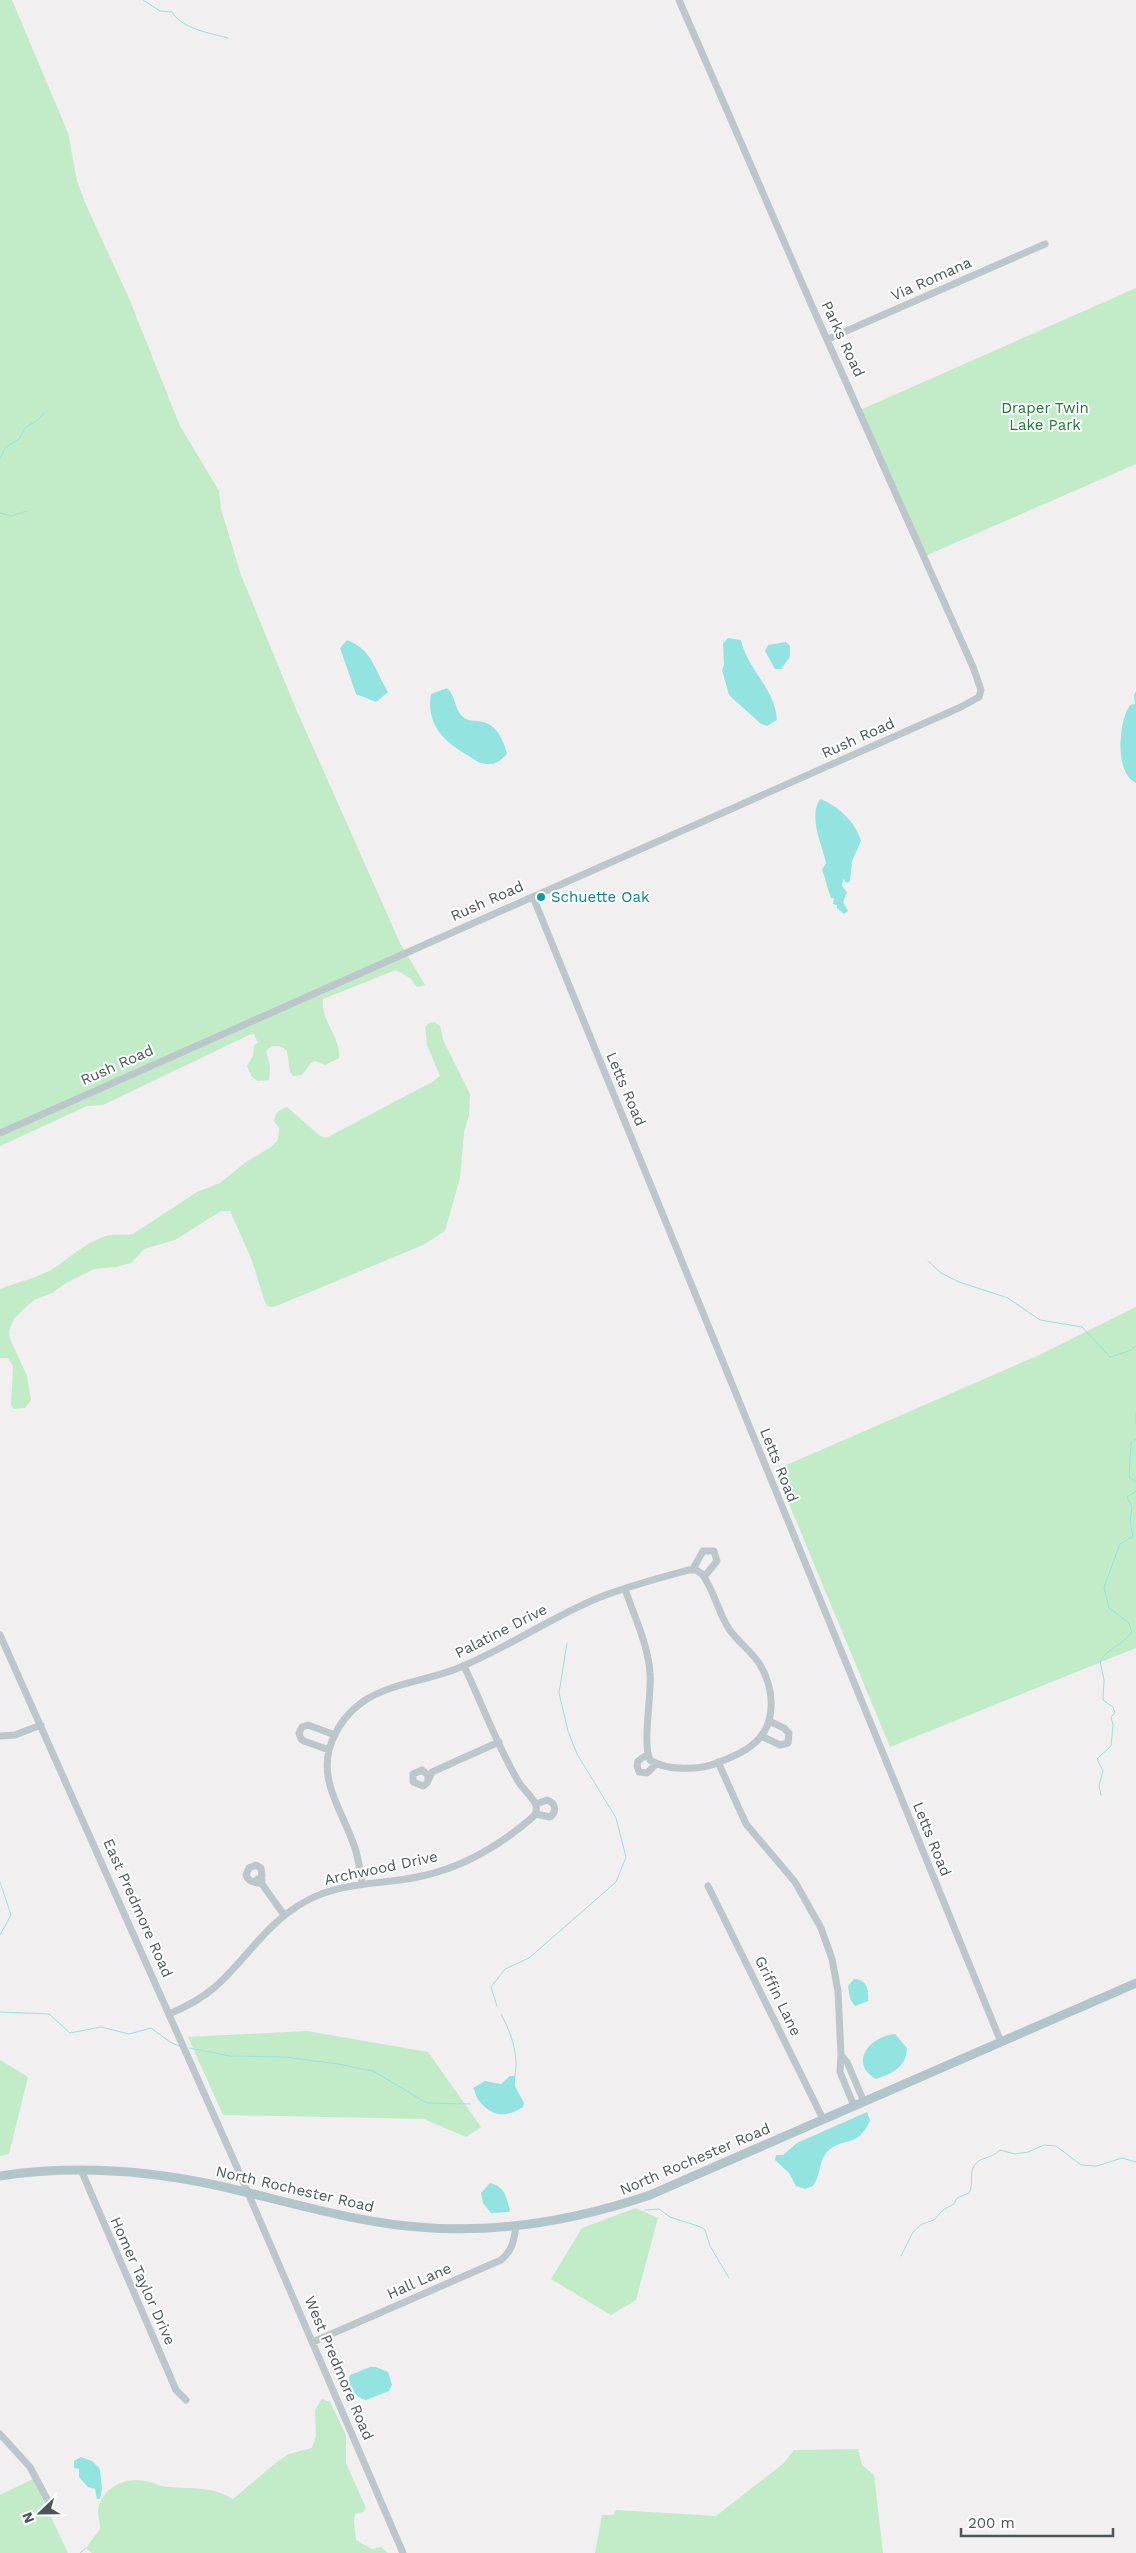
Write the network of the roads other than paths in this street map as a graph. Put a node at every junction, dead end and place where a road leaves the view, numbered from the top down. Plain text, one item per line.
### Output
1 (680, 0) edge
2 (1045, 244) dead end
3 (828, 339) junction
4 (981, 690) joint
5 (532, 896) junction
6 (0, 1133) edge
7 (693, 1569) junction
8 (704, 1576) junction
9 (624, 1589) junction
10 (0, 1635) edge
11 (464, 1666) junction
12 (769, 1721) junction
13 (41, 1725) junction
14 (335, 1734) junction
15 (0, 1736) edge
16 (761, 1736) junction
17 (499, 1742) junction
18 (330, 1750) junction
19 (648, 1754) junction
20 (718, 1762) junction
21 (656, 1764) junction
22 (428, 1772) junction
23 (536, 1804) junction
24 (536, 1814) junction
25 (262, 1880) junction
26 (362, 1884) junction
27 (708, 1886) dead end
28 (284, 1915) junction
29 (1136, 1983) edge
30 (169, 2014) junction
31 (1001, 2042) junction
32 (841, 2056) junction
33 (864, 2102) junction
34 (854, 2106) junction
35 (824, 2119) junction
36 (81, 2170) junction
37 (0, 2176) edge
38 (248, 2193) junction
39 (516, 2226) junction
40 (313, 2342) junction
41 (186, 2400) dead end
42 (0, 2434) edge
43 (48, 2501) dead end
44 (403, 2553) edge

1 - 3 street, Parks Road
2 - 3 street, Via Romana
3 - 4 street, Parks Road
4 - 5 street, Rush Road
5 - 6 street, Rush Road
5 - 31 street, Letts Road
7 - 8 street
7 - 8 street
7 - 9 street, Palatine Drive
8 - 12 street
9 - 11 street, Palatine Drive
9 - 19 street
10 - 13 street, East Predmore Road
11 - 14 street, Palatine Drive
11 - 17 street
12 - 16 street
12 - 16 street
13 - 15 street
13 - 30 street, East Predmore Road
14 - 18 street, Palatine Drive
14 - 18 street
16 - 20 street
17 - 22 street
17 - 23 street
18 - 26 street, Palatine Drive
19 - 21 street
19 - 21 street
20 - 21 street
20 - 32 street
22 - 22 street
23 - 24 street
23 - 24 street, Archwood Drive
24 - 26 street, Archwood Drive
25 - 25 street
25 - 28 street
26 - 28 street, Archwood Drive
27 - 35 street, Griffin Lane
28 - 30 street, Archwood Drive
29 - 31 main road, North Rochester Road
30 - 38 street, East Predmore Road
31 - 33 main road, North Rochester Road
32 - 33 street
32 - 34 street
33 - 34 main road, North Rochester Road
34 - 35 main road, North Rochester Road
35 - 39 main road, North Rochester Road
36 - 37 main road, North Rochester Road
36 - 38 main road, North Rochester Road
36 - 41 street, Homer Taylor Drive
38 - 39 main road, North Rochester Road
38 - 40 street, West Predmore Road
39 - 40 street, Hall Lane
40 - 44 street, West Predmore Road
42 - 43 street

